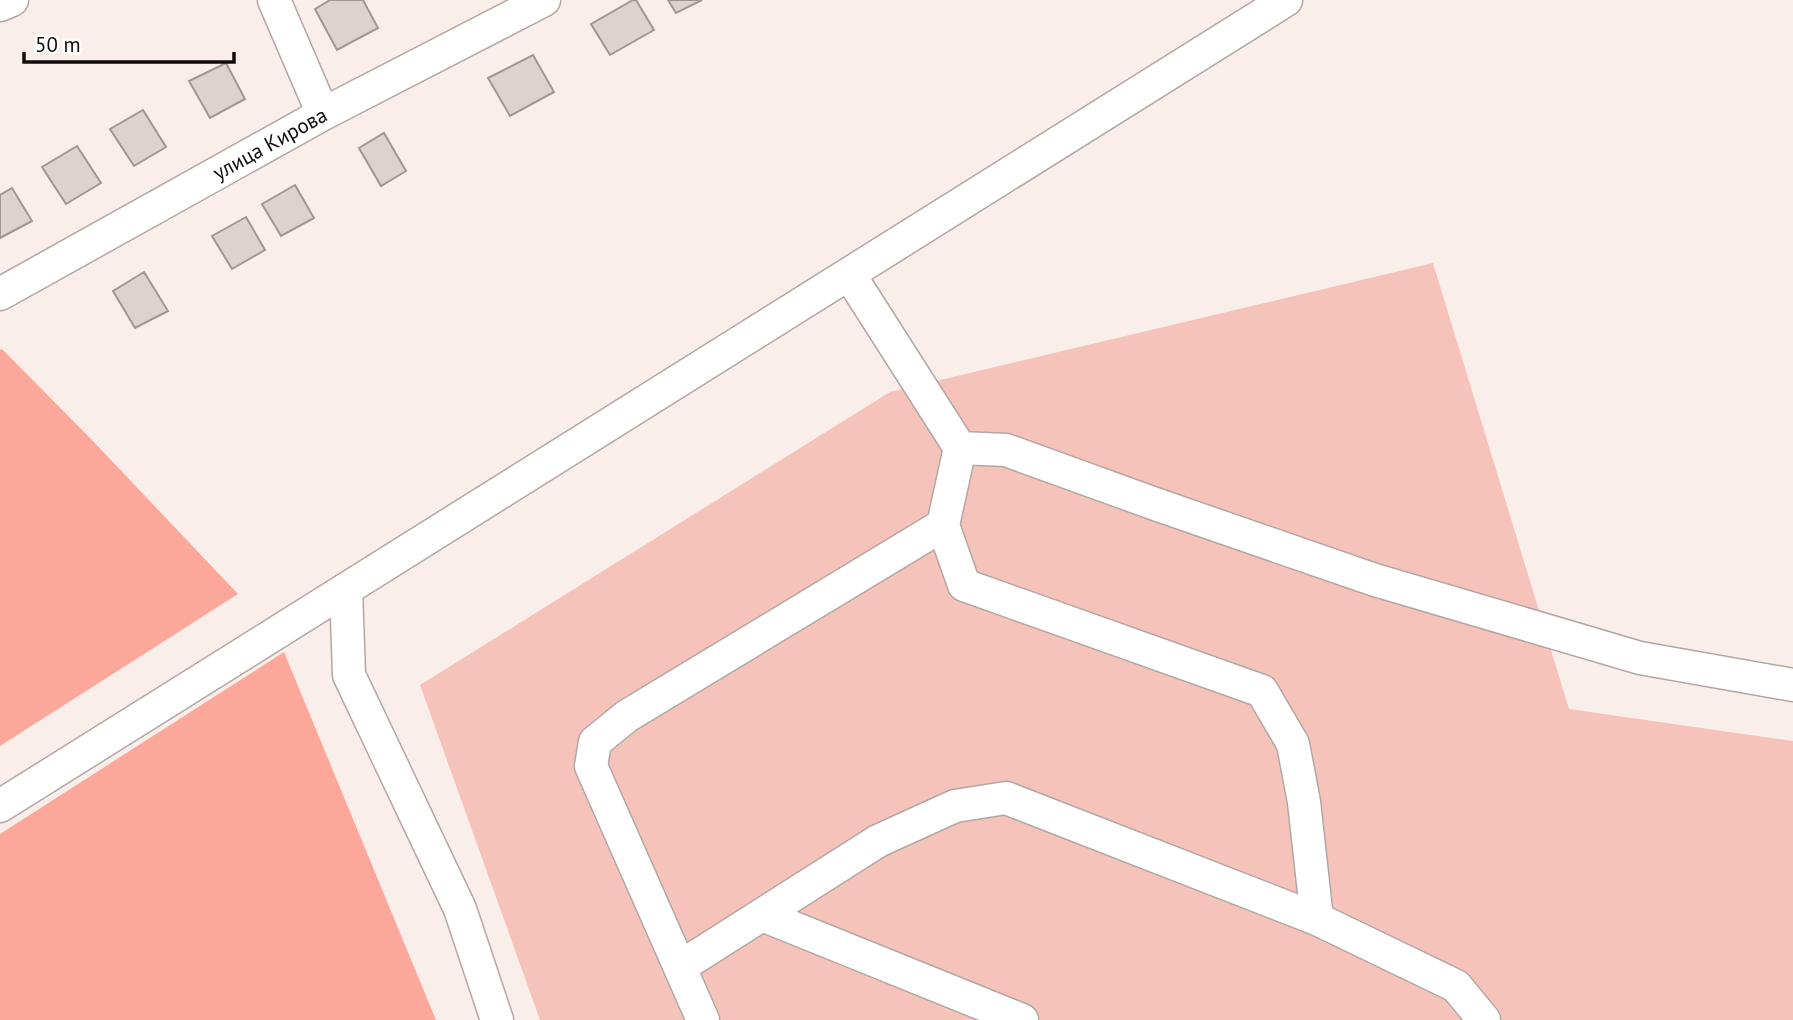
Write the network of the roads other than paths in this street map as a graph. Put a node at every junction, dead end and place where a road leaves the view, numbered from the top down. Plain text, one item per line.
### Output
1 (12, 0) edge
2 (274, 0) edge
3 (544, 0) edge
4 (1286, 0) edge
5 (0, 5) edge
6 (323, 114) junction
7 (849, 274) junction
8 (0, 294) edge
9 (960, 448) junction
10 (943, 524) junction
11 (346, 589) junction
12 (1793, 685) edge
13 (0, 806) edge
14 (762, 915) junction
15 (1317, 919) junction
16 (680, 967) junction
17 (497, 1020) edge
18 (703, 1020) edge
19 (1022, 1020) edge
20 (1484, 1020) edge

1 - 5 street
2 - 6 street
3 - 6 street, улица Кирова
4 - 7 street
6 - 8 street, улица Кирова
7 - 9 street
7 - 11 street
9 - 10 street
9 - 12 street
10 - 15 street
10 - 16 street
11 - 13 street
11 - 17 street
14 - 15 street
14 - 16 street
14 - 19 street
15 - 20 street
16 - 18 street

